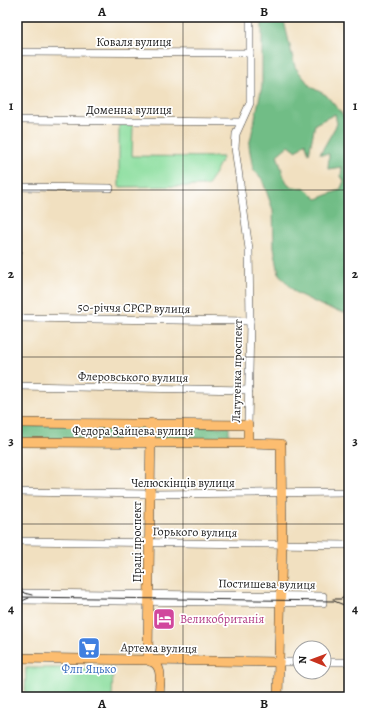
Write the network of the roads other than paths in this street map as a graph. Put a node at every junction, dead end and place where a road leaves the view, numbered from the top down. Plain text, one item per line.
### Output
1 (250, 17) edge
2 (17, 52) edge
3 (250, 53) junction
4 (17, 120) edge
5 (241, 122) junction
6 (17, 187) edge
7 (110, 188) dead end
8 (17, 318) edge
9 (250, 321) junction
10 (17, 386) edge
11 (249, 390) junction
12 (17, 423) edge
13 (151, 423) junction
14 (248, 425) junction
15 (17, 442) edge
16 (150, 443) junction
17 (248, 443) junction
18 (17, 472) edge
19 (17, 492) edge
20 (349, 492) edge
21 (282, 493) junction
22 (150, 494) junction
23 (17, 524) edge
24 (17, 541) edge
25 (149, 543) junction
26 (282, 544) junction
27 (349, 545) edge
28 (17, 593) edge
29 (149, 597) junction
30 (280, 599) junction
31 (17, 600) edge
32 (17, 658) edge
33 (150, 661) junction
34 (279, 662) junction
35 (292, 662) edge
36 (332, 662) edge
37 (349, 662) edge
38 (18, 697) edge
39 (159, 697) edge
40 (278, 697) edge

1 - 3 street, Лагутенка проспект
2 - 3 street, Коваля вулиця
3 - 5 street, Лагутенка проспект
4 - 5 street, Доменна вулиця
5 - 9 street, Лагутенка проспект
6 - 7 street
8 - 9 street, 50-річчя СРСР вулиця
9 - 11 street, Лагутенка проспект
10 - 11 street, Флеровського вулиця
11 - 14 street, Лагутенка проспект
12 - 13 main road, Федора Зайцева вулиця
13 - 14 main road, Федора Зайцева вулиця
13 - 16 main road, Праці проспект
14 - 17 main road, Лагутенка проспект
15 - 16 main road, Федора Зайцева вулиця
16 - 17 main road, Федора Зайцева вулиця
16 - 22 main road, Праці проспект
17 - 21 main road
18 - 19 street
19 - 22 street, Челюскінців вулиця
19 - 23 street
20 - 21 street, Челюскінців вулиця
21 - 22 street, Челюскінців вулиця
21 - 26 main road
22 - 25 main road, Праці проспект
24 - 25 street, Горького вулиця
25 - 26 street, Горького вулиця
25 - 29 main road, Праці проспект
26 - 27 street, Горького вулиця
26 - 30 main road
28 - 29 street, Постишева вулиця
29 - 30 street, Постишева вулиця
29 - 31 street, Постишева вулиця
29 - 33 main road, Праці проспект
30 - 30 street, Постишева вулиця
30 - 34 main road
32 - 33 main road, Артема вулиця
32 - 38 street
33 - 34 main road, Артема вулиця
33 - 39 main road
34 - 35 street, Артема вулиця
34 - 40 main road
36 - 37 street

